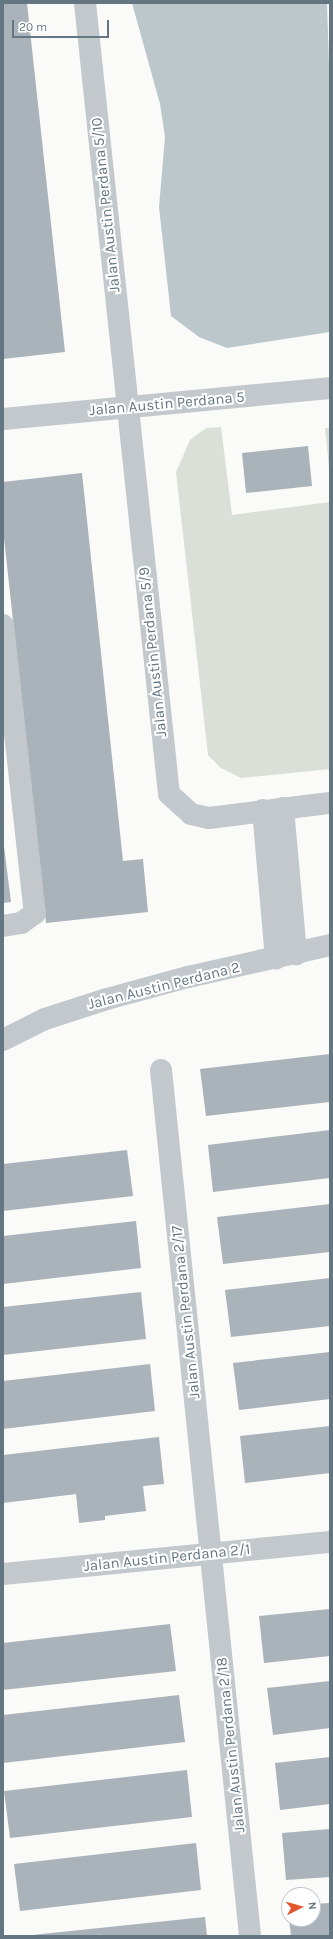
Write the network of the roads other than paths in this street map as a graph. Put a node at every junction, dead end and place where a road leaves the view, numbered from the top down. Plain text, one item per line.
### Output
1 (85, 3) edge
2 (330, 388) edge
3 (126, 408) junction
4 (3, 419) edge
5 (3, 625) edge
6 (330, 803) edge
7 (273, 809) junction
8 (3, 926) edge
9 (330, 945) edge
10 (286, 956) junction
11 (3, 1040) edge
12 (161, 1070) dead end
13 (330, 1542) edge
14 (211, 1554) junction
15 (3, 1574) edge
16 (250, 1936) edge

1 - 3 street, Jalan Austin Perdana 5/10
2 - 3 street, Jalan Austin Perdana 5
3 - 4 street, Jalan Austin Perdana 5
3 - 7 street, Jalan Austin Perdana 5/9
5 - 8 street
6 - 7 street, Jalan Austin Perdana 5/9
7 - 10 street
9 - 10 street, Jalan Austin Perdana 2
10 - 11 street, Jalan Austin Perdana 2
12 - 14 street, Jalan Austin Perdana 2/17
13 - 14 street, Jalan Austin Perdana 2/1
14 - 15 street, Jalan Austin Perdana 2/1
14 - 16 street, Jalan Austin Perdana 2/18

